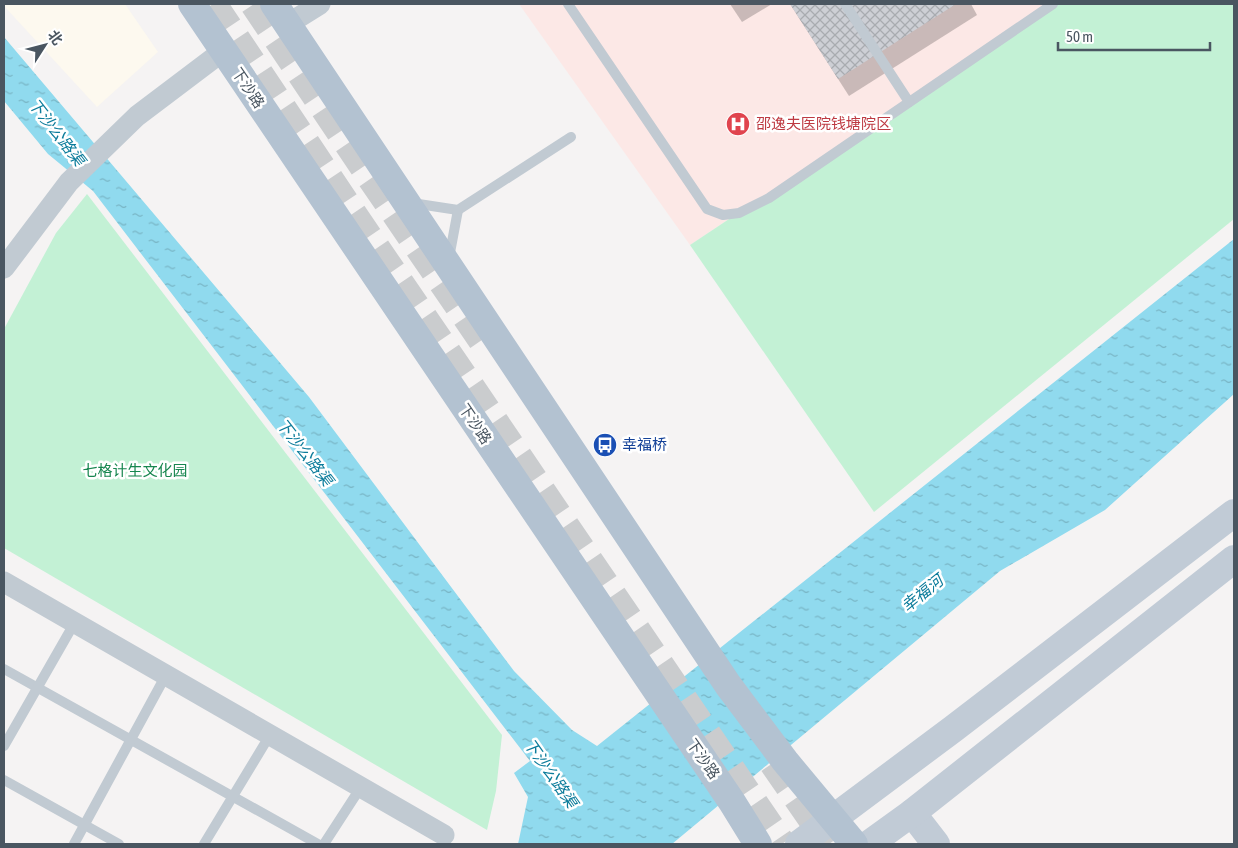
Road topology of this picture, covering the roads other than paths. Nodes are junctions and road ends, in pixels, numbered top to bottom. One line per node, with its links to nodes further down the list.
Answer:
1 (192, 4): 7 (main road, 下沙路)
2 (320, 4): 6 (street)
3 (568, 4): 8 (lane)
4 (845, 4): 8 (lane)
5 (1053, 4): 8 (lane)
6 (281, 11): 10 (main road)
7 (223, 51): 13 (street); 36 (main road, 下沙路)
8 (909, 102)
9 (571, 136): 11 (lane)
10 (406, 202): 11 (lane); 12 (main road)
11 (458, 210): 12 (lane)
12 (448, 264): 28 (main road)
13 (4, 268)
14 (1234, 513): 28 (main road)
15 (1234, 559): 27 (main road)
16 (4, 582): 17 (street)
17 (75, 622): 19 (street); 20 (lane)
18 (4, 668): 20 (lane)
19 (166, 675): 21 (street); 22 (lane)
20 (38, 687): 22 (lane); 23 (lane)
21 (270, 735): 25 (street); 26 (lane)
22 (131, 740): 26 (lane); 29 (lane)
23 (4, 746)
24 (4, 780): 29 (lane)
25 (361, 787): 30 (street); 35 (lane)
26 (233, 796): 33 (lane); 34 (lane)
27 (912, 813): 39 (main road); 40 (main road)
28 (833, 820): 37 (main road); 38 (main road)
29 (84, 825): 31 (lane); 32 (lane)
30 (443, 839)
31 (74, 844)
32 (120, 844)
33 (204, 844)
34 (318, 844)
35 (324, 844)
36 (758, 844)
37 (799, 844)
38 (854, 844)
39 (869, 844)
40 (936, 844)

